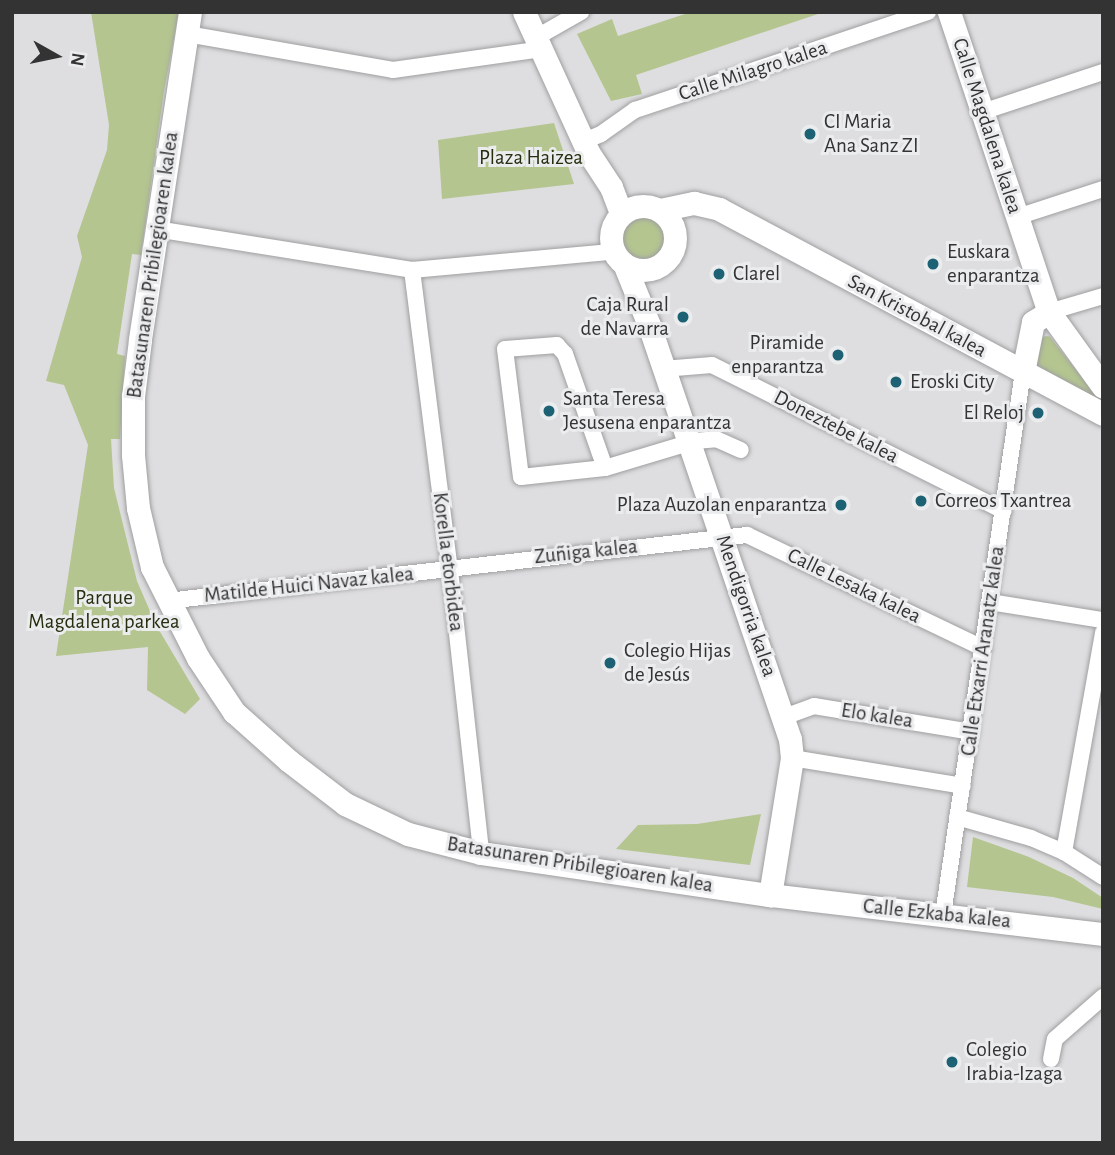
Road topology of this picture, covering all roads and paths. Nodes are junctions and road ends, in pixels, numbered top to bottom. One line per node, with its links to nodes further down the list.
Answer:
1 (524, 12): 6 (street)
2 (581, 12): 6 (street)
3 (928, 12): 9 (street, Calle Milagro kalea)
4 (949, 12): 8 (street, Calle Magdalena kalea)
5 (188, 23): 6 (street); 13 (street, Batasunaren Pribilegioaren kalea)
6 (539, 43): 9 (street)
7 (1103, 72): 8 (street)
8 (982, 112): 12 (street, Calle Magdalena kalea)
9 (584, 141): 11 (street)
10 (1103, 188): 12 (street)
11 (649, 214): 14 (street); 15 (street, Mendigorria kalea); 21 (street, San Kristobal kalea)
12 (1017, 217): 18 (street, Calle Magdalena kalea)
13 (156, 229): 16 (street); 30 (street, Batasunaren Pribilegioaren kalea)
14 (618, 259): 15 (street); 16 (street); 19 (street, Mendigorria kalea)
15 (660, 266): 19 (street, Mendigorria kalea)
16 (412, 271): 29 (street, Korella etorbidea)
17 (1103, 296): 18 (street)
18 (1049, 312): 21 (street, Calle Etxarri Aranatz kalea); 22 (street, Calle Magdalena kalea)
19 (649, 325): 20 (street, Mendigorria kalea)
20 (663, 369): 24 (street, Mendigorria kalea); 27 (street, Doneztebe kalea)
21 (1023, 372): 23 (street, San Kristobal kalea); 27 (street, Calle Etxarri Aranatz kalea)
22 (1103, 387)
23 (1103, 414)
24 (689, 443): 25 (street); 26 (street); 28 (street, Mendigorria kalea)
25 (741, 450)
26 (605, 468): 26 (street)
27 (1003, 512): 31 (street, Calle Etxarri Aranatz kalea)
28 (722, 536): 29 (street, Zuñiga kalea); 34 (street, Calle Lesaka kalea); 35 (street, Mendigorria kalea)
29 (450, 570): 30 (street, Matilde Huici Navaz kalea); 41 (street, Korella etorbidea)
30 (167, 601): 41 (street, Batasunaren Pribilegioaren kalea)
31 (990, 602): 32 (street); 34 (street, Calle Etxarri Aranatz kalea)
32 (1103, 620)
33 (1103, 632): 40 (street)
34 (983, 648): 36 (street, Calle Etxarri Aranatz kalea)
35 (783, 717): 36 (street, Elo kalea); 37 (street, Mendigorria kalea)
36 (971, 732): 38 (street, Calle Etxarri Aranatz kalea)
37 (792, 758): 38 (street); 43 (street, Mendigorria kalea)
38 (962, 786): 39 (street, Calle Etxarri Aranatz kalea)
39 (957, 817): 40 (street); 44 (street, Calle Etxarri Aranatz kalea)
40 (1064, 852): 42 (street)
41 (481, 853): 43 (street, Batasunaren Pribilegioaren kalea)
42 (1103, 877)
43 (770, 895): 44 (street, Calle Ezkaba kalea)
44 (943, 915): 45 (street, Calle Ezkaba kalea)
45 (1103, 934)
46 (1103, 997): 47 (street)
47 (1051, 1059)

